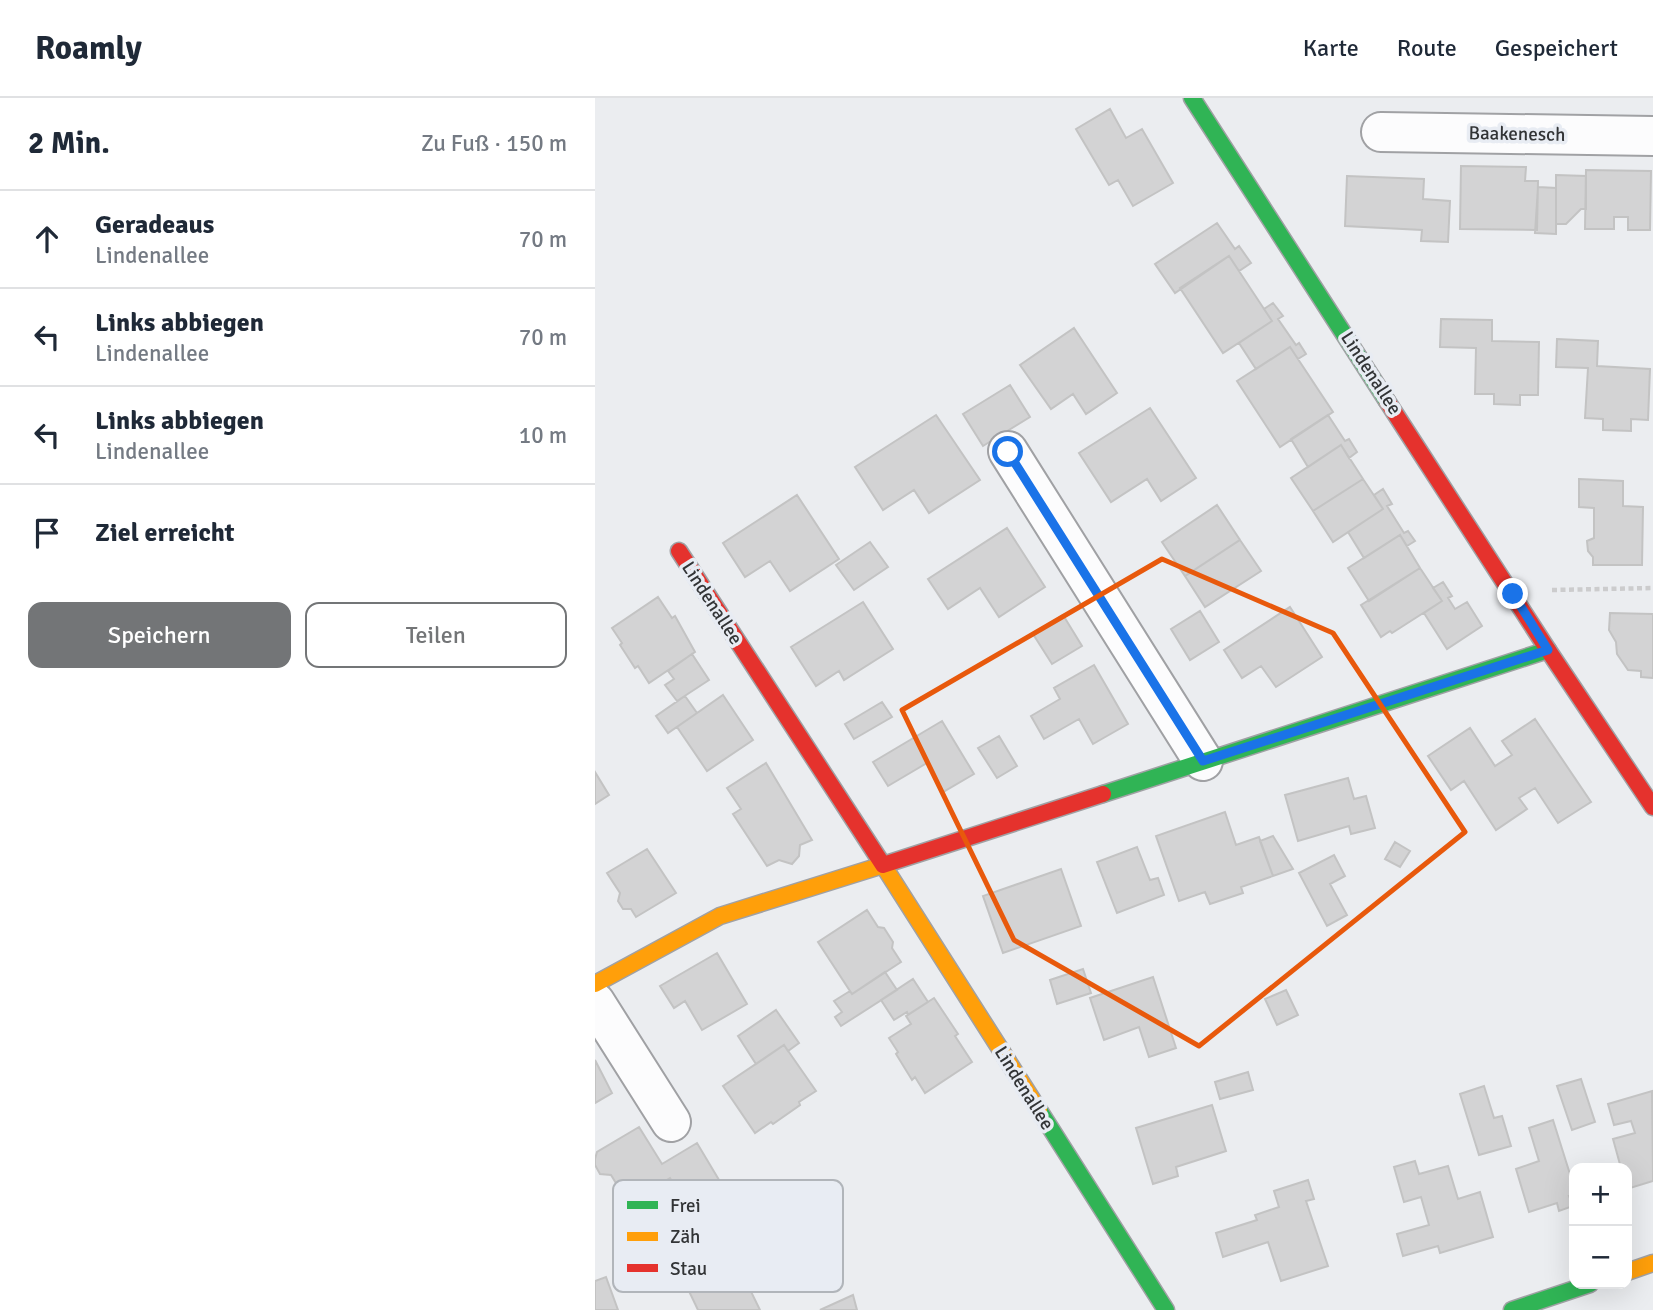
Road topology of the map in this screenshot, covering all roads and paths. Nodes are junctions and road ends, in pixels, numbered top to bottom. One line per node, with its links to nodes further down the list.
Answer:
1 (1192, 98): 7 (street, Lindenallee)
2 (1381, 132): 3 (street, Baakenesch)
3 (1653, 136)
4 (1008, 452): 9 (street)
5 (679, 551): 11 (street, Lindenallee)
6 (1653, 589): 7 (path)
7 (1513, 594): 8 (street, Lindenallee)
8 (1548, 650): 9 (street); 10 (street, Lindenallee)
9 (1203, 761): 11 (street)
10 (1653, 807)
11 (883, 866): 12 (street); 18 (street, Lindenallee)
12 (595, 984)
13 (595, 1002): 14 (street)
14 (671, 1122)
15 (1653, 1263): 16 (street)
16 (1632, 1270)
17 (1575, 1289): 19 (street)
18 (1166, 1310)
19 (1512, 1310)

